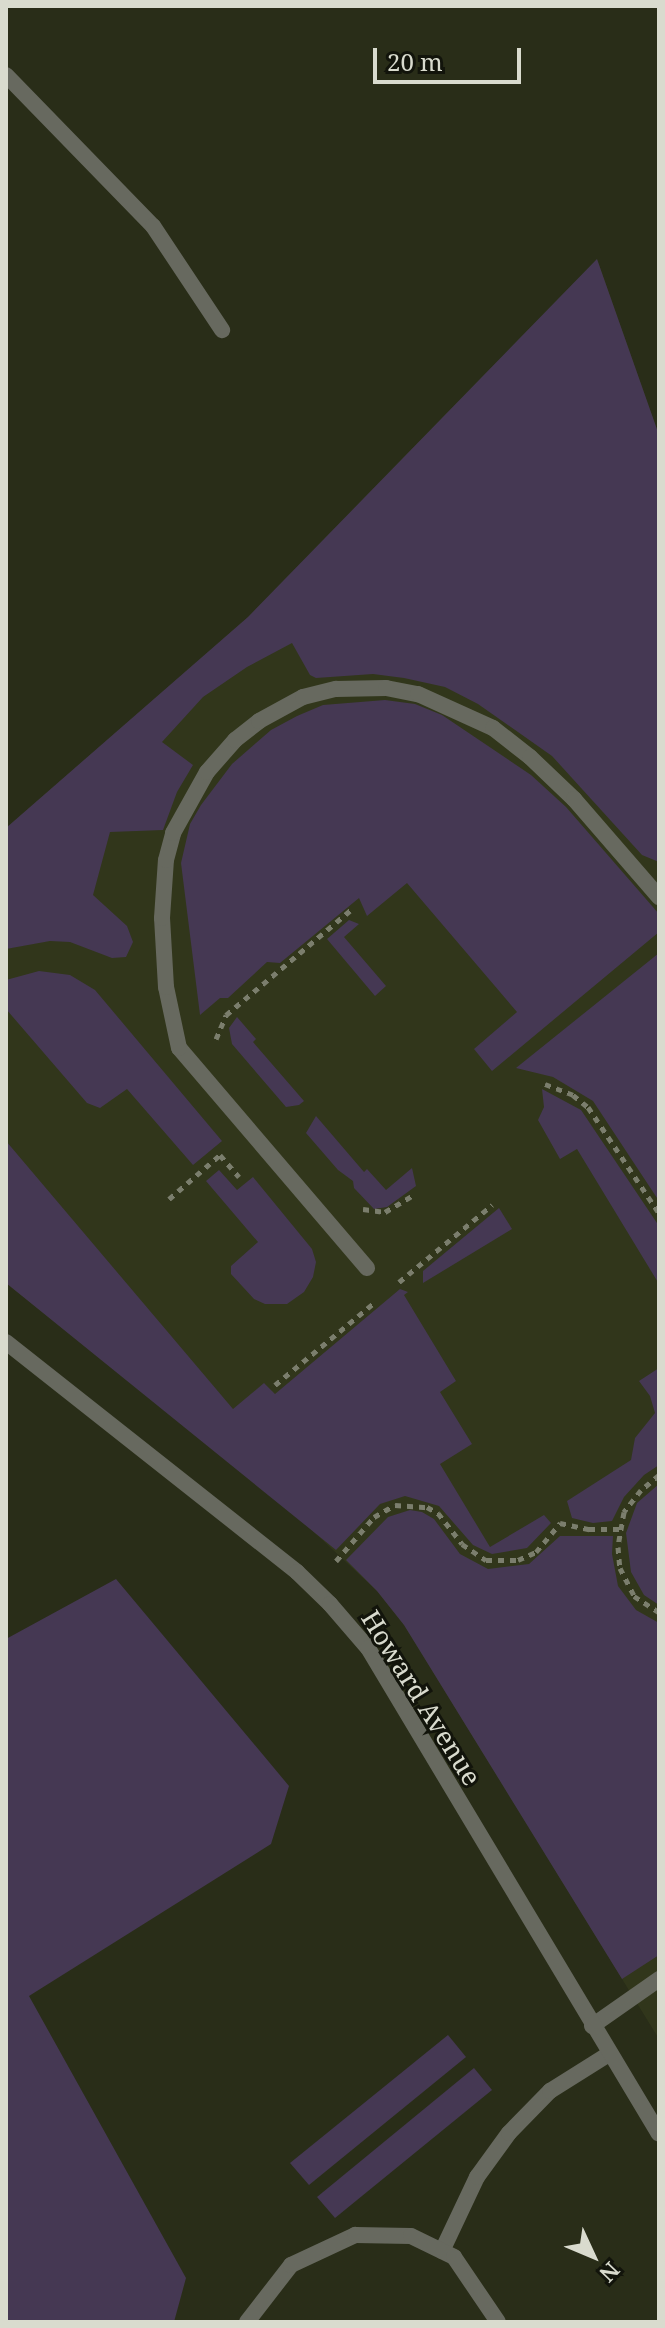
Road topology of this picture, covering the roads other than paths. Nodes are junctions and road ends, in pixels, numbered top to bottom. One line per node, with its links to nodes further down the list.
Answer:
1 (6, 75): 2 (street)
2 (222, 330)
3 (659, 897): 4 (street)
4 (367, 1268)
5 (6, 1342): 7 (street, Howard Avenue)
6 (659, 1979): 7 (street)
7 (592, 2026): 8 (street, Howard Avenue)
8 (609, 2054): 9 (street, Howard Avenue); 10 (street)
9 (659, 2134)
10 (442, 2251): 11 (street); 12 (street)
11 (247, 2322)
12 (498, 2322)

